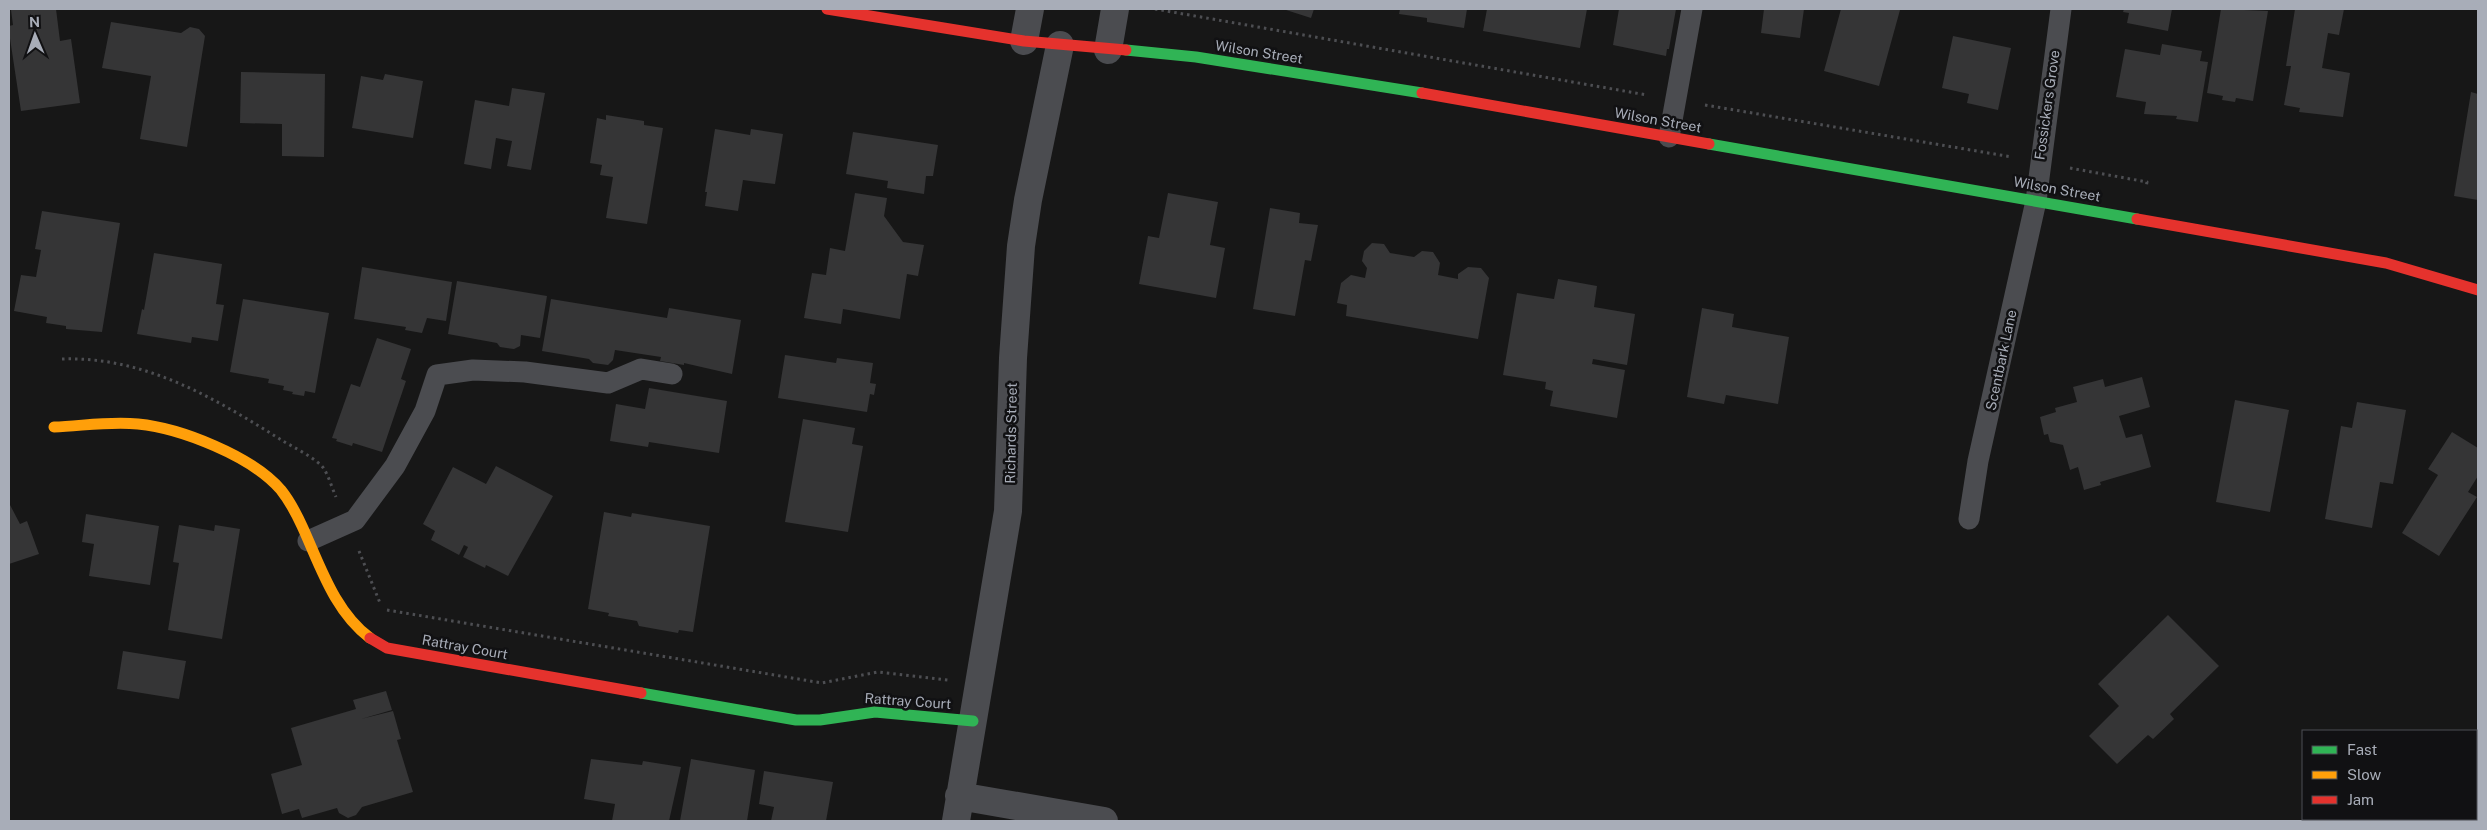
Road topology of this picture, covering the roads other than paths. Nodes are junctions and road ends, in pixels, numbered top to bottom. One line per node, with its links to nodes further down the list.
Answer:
1 (827, 9): 6 (street, Wilson Street)
2 (1030, 9): 6 (street)
3 (1115, 9): 8 (street)
4 (1692, 9): 9 (lane)
5 (2061, 9): 10 (lane, Fossickers Grove)
6 (1024, 41): 7 (street, Wilson Street)
7 (1060, 45): 8 (street, Wilson Street); 16 (street, Richards Street)
8 (1108, 50): 9 (street, Wilson Street)
9 (1669, 137): 10 (street, Wilson Street)
10 (2036, 201): 11 (street, Wilson Street); 14 (lane, Scentbark Lane)
11 (2478, 290)
12 (672, 374): 15 (lane)
13 (54, 427): 15 (street, Rattray Court)
14 (1969, 519)
15 (308, 541): 16 (street, Rattray Court)
16 (973, 721): 17 (street, Richards Street)
17 (957, 809): 18 (street)
18 (1104, 821)

